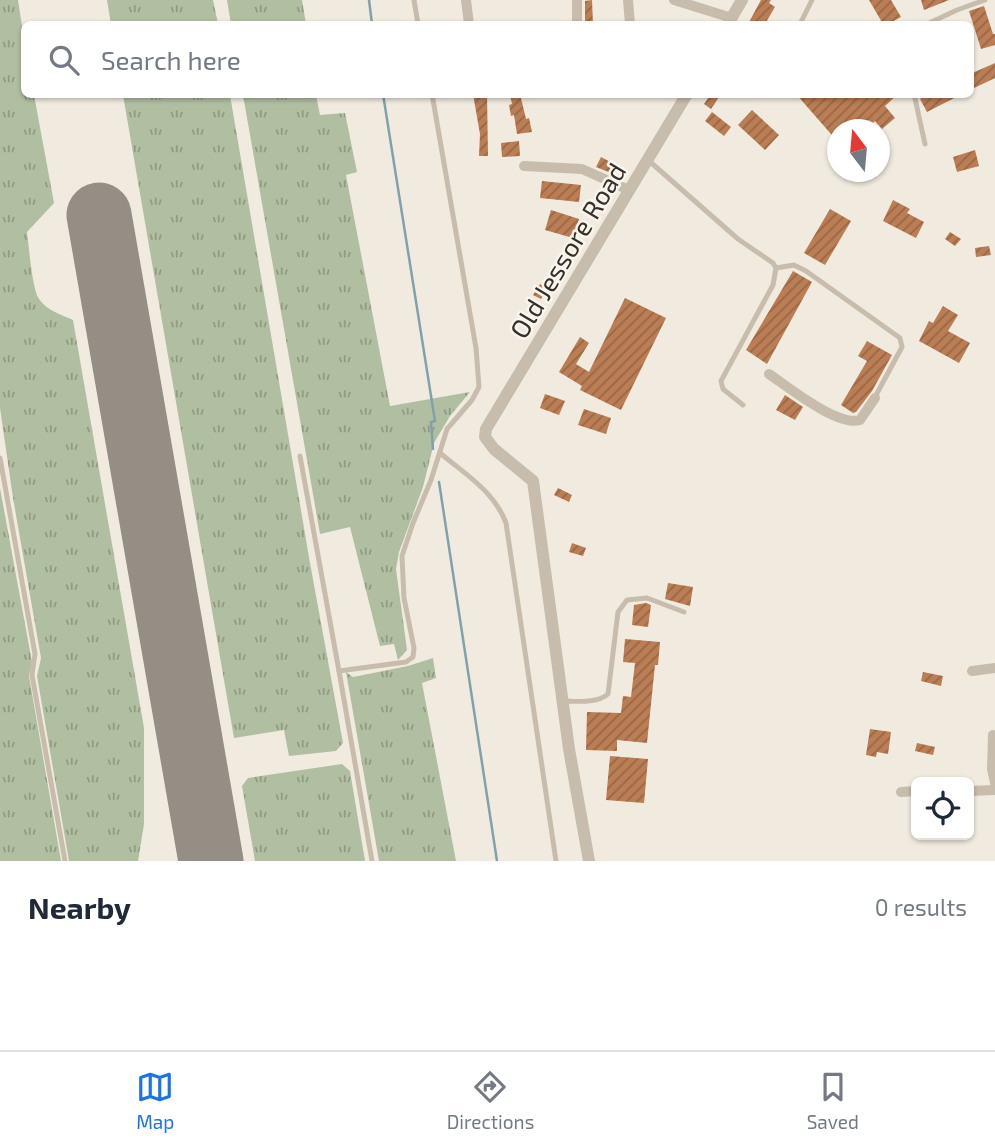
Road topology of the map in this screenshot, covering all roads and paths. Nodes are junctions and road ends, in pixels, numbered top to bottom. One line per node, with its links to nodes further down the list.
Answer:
1 (414, 0): 9 (lane)
2 (466, 0): 10 (street)
3 (577, 0): 11 (street)
4 (628, 0): 12 (street)
5 (674, 0): 13 (street)
6 (742, 0): 13 (street)
7 (812, 0): 14 (lane)
8 (985, 0): 15 (lane)
9 (418, 21)
10 (469, 21)
11 (577, 21)
12 (630, 21)
13 (730, 21)
14 (802, 21)
15 (933, 21)
16 (433, 98): 27 (lane)
17 (685, 98): 20 (street, Old Jessore Road)
18 (915, 98): 19 (lane)
19 (925, 144)
20 (648, 160): 22 (street, Old Jessore Road); 23 (lane)
21 (524, 166): 22 (street)
22 (629, 190): 34 (street, Old Jessore Road)
23 (776, 268): 25 (lane); 26 (lane)
24 (769, 374): 25 (street)
25 (875, 398)
26 (743, 405)
27 (440, 453): 32 (lane); 43 (lane)
28 (300, 456): 32 (lane)
29 (0, 458): 41 (lane)
30 (684, 612): 34 (lane)
31 (995, 668): 33 (street)
32 (339, 671): 42 (lane)
33 (972, 671)
34 (562, 701): 44 (street)
35 (993, 734): 36 (street)
36 (995, 783)
37 (995, 790): 39 (street)
38 (911, 791): 40 (street)
39 (974, 791)
40 (901, 792)
41 (65, 861)
42 (372, 861)
43 (556, 861)
44 (589, 861)

